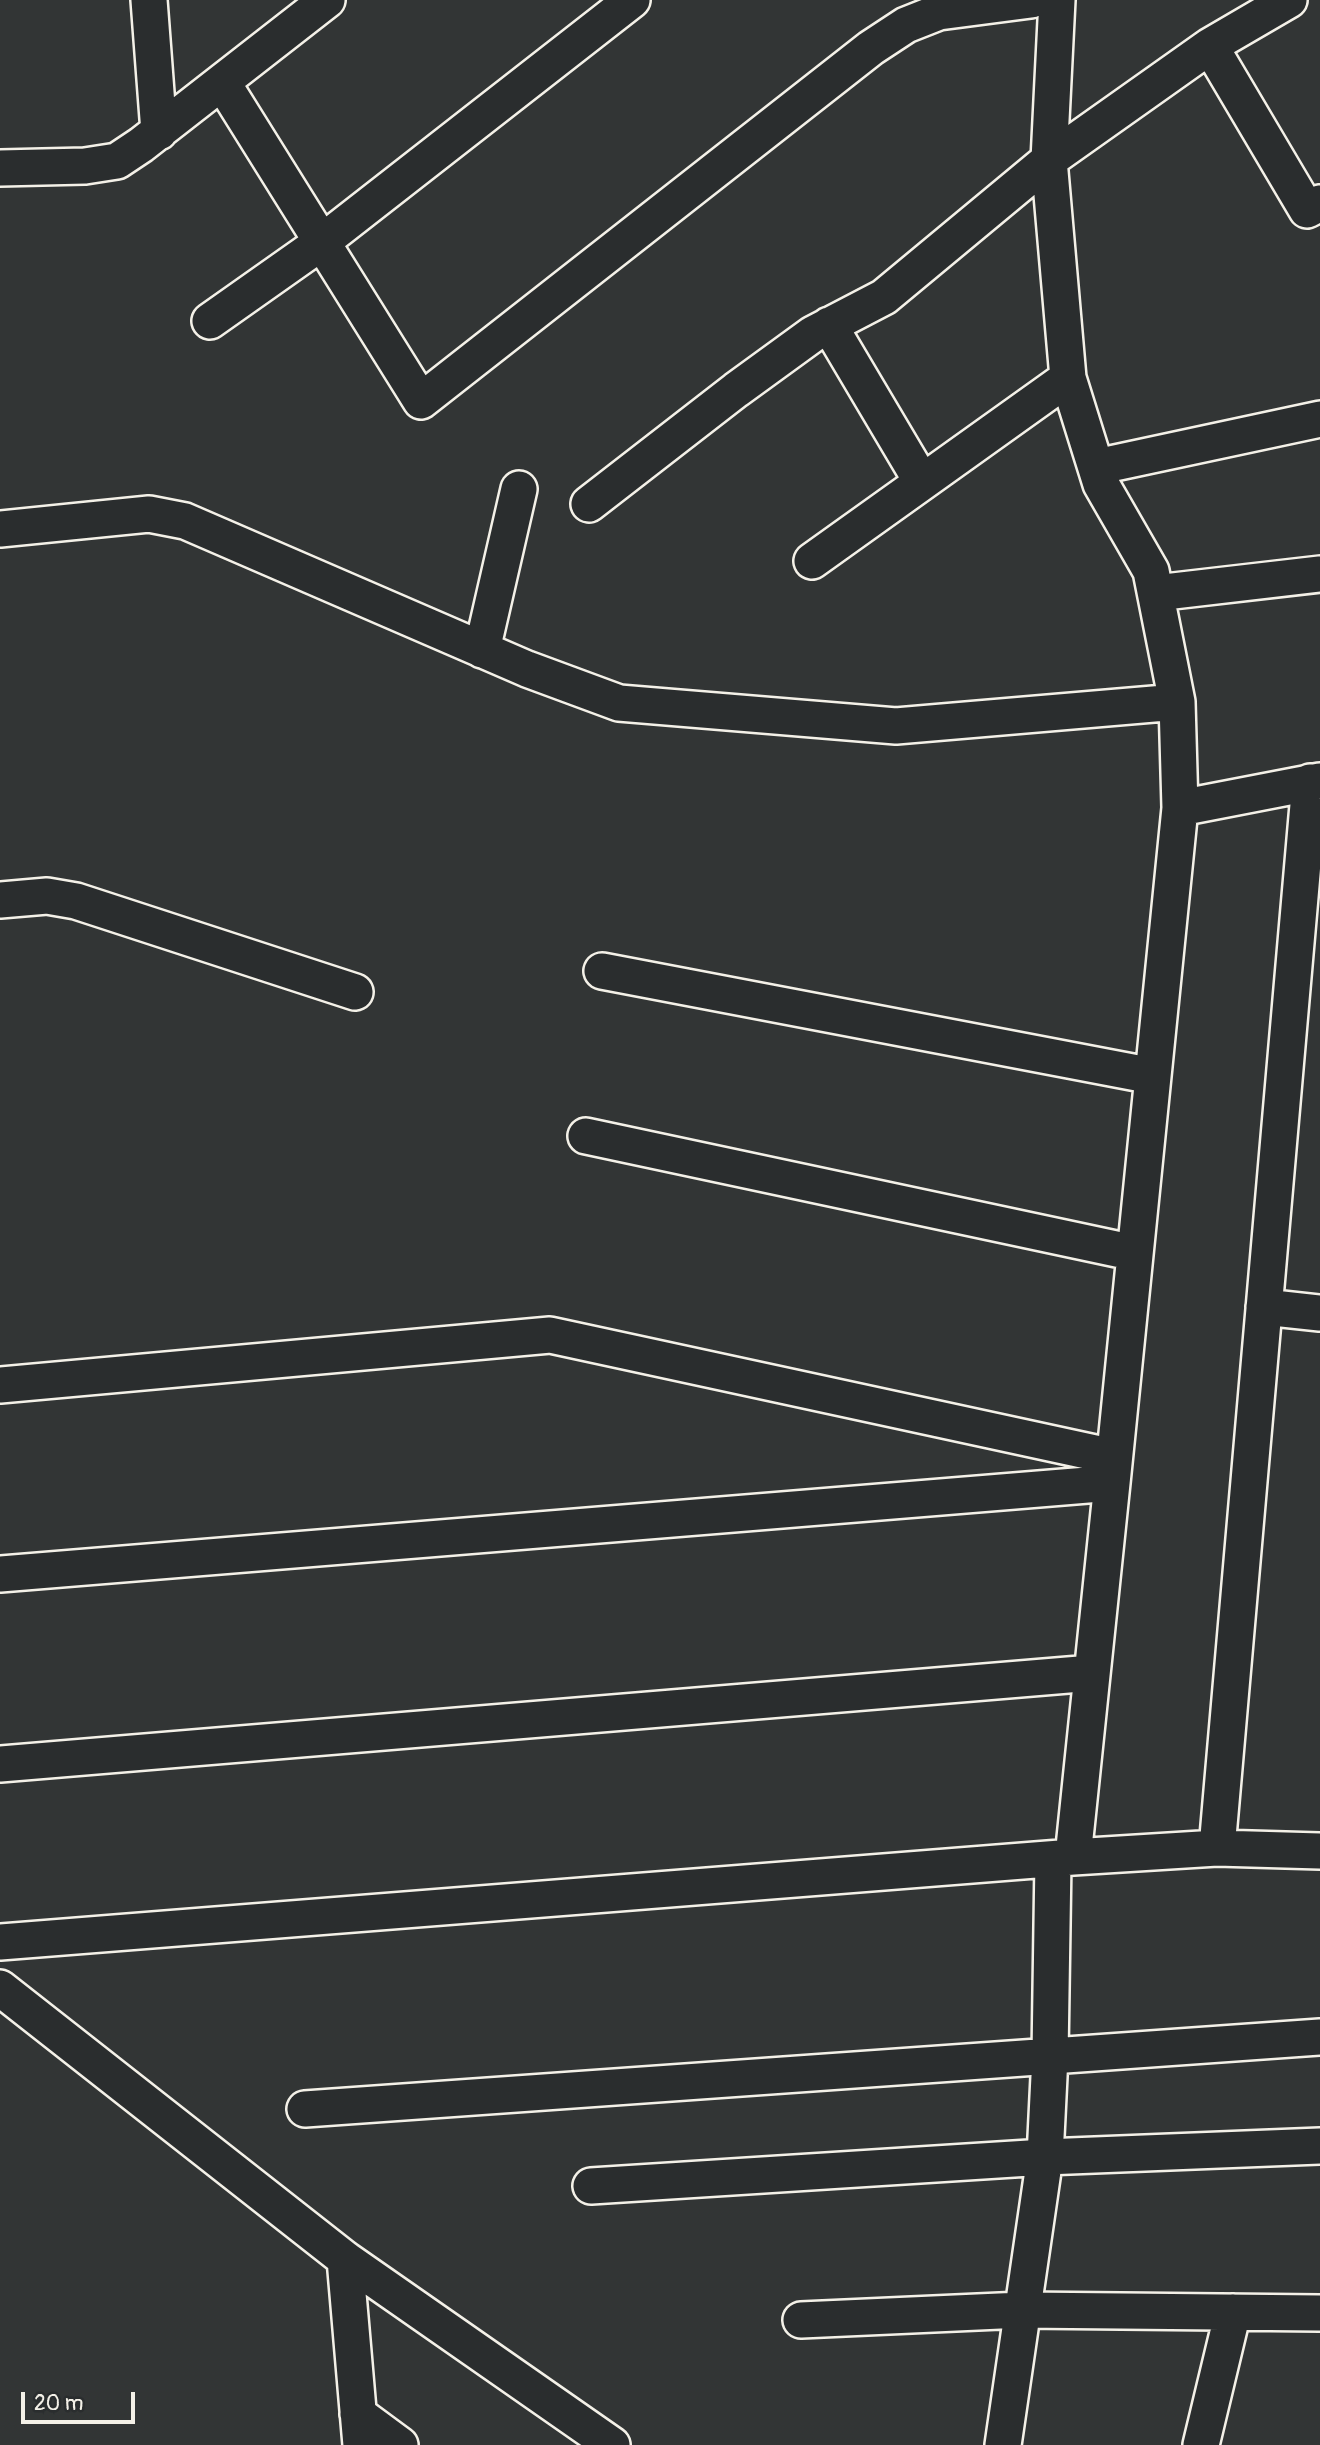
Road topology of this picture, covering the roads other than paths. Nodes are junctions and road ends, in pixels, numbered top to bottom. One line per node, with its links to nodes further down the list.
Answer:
1 (149, 0): 9 (street)
2 (327, 0): 8 (street)
3 (1031, 0): 13 (street)
4 (1057, 0): 10 (street)
5 (1289, 0): 7 (street)
6 (630, 1): 13 (street)
7 (1210, 46): 10 (street); 12 (street)
8 (222, 82): 9 (street); 13 (street)
9 (159, 132): 11 (street)
10 (1049, 160): 15 (street); 16 (street)
11 (0, 168)
12 (1320, 203)
13 (322, 242): 14 (street)
14 (210, 321)
15 (829, 325): 19 (street); 21 (street)
16 (1068, 378): 18 (street); 19 (street)
17 (1320, 419): 18 (street)
18 (1096, 467): 25 (street)
19 (922, 482): 23 (street)
20 (519, 489): 26 (street)
21 (589, 504)
22 (0, 529): 26 (street)
23 (812, 561)
24 (1320, 574): 25 (street)
25 (1156, 593): 27 (street)
26 (482, 650): 27 (street)
27 (1177, 702): 29 (street)
28 (1315, 781): 29 (street); 36 (street)
29 (1180, 808): 33 (street)
30 (0, 900): 32 (street)
31 (602, 971): 33 (street)
32 (355, 992)
33 (1153, 1076): 35 (street)
34 (586, 1136): 35 (street)
35 (1135, 1253): 39 (street)
36 (1264, 1307): 37 (street); 43 (street)
37 (1320, 1313)
38 (0, 1385): 39 (street)
39 (1113, 1470): 40 (street); 41 (street)
40 (0, 1574)
41 (1092, 1673): 42 (street); 45 (street)
42 (0, 1764)
43 (1217, 1848): 44 (street); 45 (street)
44 (1320, 1851)
45 (1063, 1858): 46 (street); 49 (street)
46 (0, 1942)
47 (0, 1988): 54 (street)
48 (1320, 2037): 49 (street)
49 (1050, 2056): 50 (street); 52 (street)
50 (305, 2109)
51 (1320, 2147): 52 (street)
52 (1045, 2157): 53 (street); 55 (street)
53 (592, 2186)
54 (345, 2259): 59 (street); 61 (street)
55 (1022, 2311): 56 (street); 58 (street); 62 (street)
56 (1233, 2312): 57 (street); 63 (street)
57 (1320, 2313)
58 (801, 2320)
59 (360, 2429): 60 (street)
60 (400, 2445)
61 (612, 2445)
62 (1003, 2445)
63 (1201, 2445)

